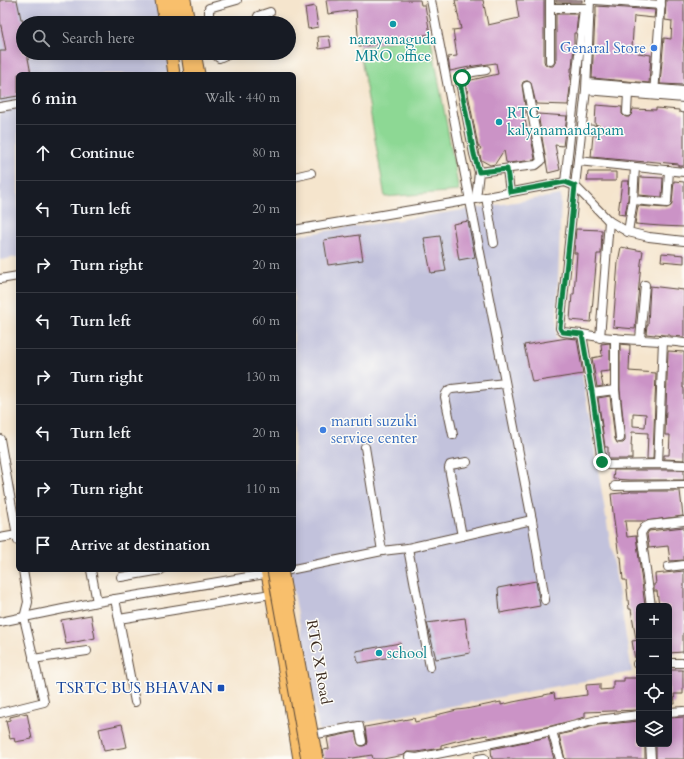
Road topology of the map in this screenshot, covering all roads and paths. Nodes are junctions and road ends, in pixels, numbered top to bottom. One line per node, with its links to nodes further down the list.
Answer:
1 (161, 0): 12 (main road)
2 (169, 0): 13 (main road)
3 (177, 0): 14 (main road)
4 (185, 0): 15 (main road)
5 (237, 0): 16 (street)
6 (431, 0): 51 (street)
7 (595, 0): 8 (street)
8 (661, 3): 30 (street)
9 (550, 4): 10 (street); 22 (street)
10 (588, 5): 29 (street); 47 (street)
11 (270, 12): 17 (street)
12 (164, 16)
13 (172, 16)
14 (180, 16)
15 (188, 16)
16 (209, 16)
17 (264, 16)
18 (171, 60): 24 (main road)
19 (179, 60): 25 (main road)
20 (188, 60): 26 (main road)
21 (196, 60): 27 (main road)
22 (550, 61)
23 (486, 70): 43 (street)
24 (174, 72)
25 (182, 72)
26 (190, 72)
27 (199, 72)
28 (527, 86): 41 (street)
29 (586, 87): 30 (street); 32 (street); 37 (street)
30 (654, 92): 31 (street); 32 (street); 33 (street)
31 (684, 92)
32 (628, 93): 36 (street)
33 (684, 98)
34 (16, 104): 35 (street)
35 (0, 107)
36 (627, 112)
37 (582, 129): 38 (street); 39 (street)
38 (597, 130)
39 (578, 161): 40 (street); 48 (street)
40 (635, 167): 42 (street); 52 (street)
41 (507, 169): 43 (street); 49 (street)
42 (669, 170): 44 (street); 52 (street)
43 (479, 172): 51 (street)
44 (684, 172)
45 (311, 173): 46 (street)
46 (296, 177)
47 (565, 182): 48 (street); 49 (street)
48 (575, 186): 53 (street); 61 (street)
49 (510, 192): 50 (street)
50 (486, 197): 51 (street); 57 (street)
51 (473, 200): 54 (street); 67 (street)
52 (633, 200): 55 (street)
53 (609, 221): 55 (street); 62 (street)
54 (296, 230)
55 (628, 232): 56 (street)
56 (684, 241)
57 (494, 243)
58 (16, 276): 59 (street)
59 (0, 279)
60 (645, 285): 64 (street)
61 (582, 334): 62 (street); 69 (street)
62 (600, 338): 63 (street)
63 (615, 338): 64 (street); 68 (street)
64 (640, 339): 65 (street)
65 (663, 340): 66 (street); 75 (street)
66 (684, 343)
67 (506, 383): 70 (street); 79 (street)
68 (615, 390): 69 (street); 71 (street)
69 (592, 392): 75 (street)
70 (453, 435)
71 (620, 438)
72 (0, 439): 81 (street)
73 (364, 447): 86 (street)
74 (467, 462): 82 (street)
75 (658, 464): 76 (street)
76 (684, 466)
77 (684, 485): 78 (street)
78 (615, 486)
79 (532, 520): 82 (street); 101 (street)
80 (684, 521): 103 (street)
81 (16, 527)
82 (462, 536): 85 (street)
83 (0, 538): 84 (street)
84 (16, 538)
85 (408, 548): 86 (street); 111 (street)
86 (382, 551): 89 (street)
87 (684, 566): 88 (street)
88 (668, 567)
89 (296, 568)
90 (23, 572): 104 (street)
91 (91, 572): 102 (street)
92 (150, 572): 98 (street)
93 (264, 572): 100 (street)
94 (269, 572): 99 (main road)
95 (269, 572): 123 (main road, bridge)
96 (288, 572): 118 (main road, RTC X Road)
97 (288, 572): 124 (main road, bridge)
98 (122, 577)
99 (271, 593): 105 (street); 122 (main road)
100 (115, 599): 102 (street); 105 (street)
101 (545, 600)
102 (97, 602): 104 (street)
103 (652, 603)
104 (24, 618): 106 (street); 108 (street)
105 (119, 619): 112 (street)
106 (0, 622)
107 (87, 651): 108 (street)
108 (33, 659): 114 (street)
109 (672, 662): 110 (street)
110 (684, 663)
111 (430, 667)
112 (135, 702)
113 (684, 711): 115 (street)
114 (0, 712)
115 (672, 712)
116 (636, 715): 117 (street)
117 (552, 730): 121 (street); 128 (street)
118 (317, 734): 119 (street); 125 (main road, RTC X Road)
119 (362, 741)
120 (650, 747): 129 (street)
121 (409, 758)
122 (299, 759)
123 (307, 759)
124 (317, 759)
125 (322, 759)
126 (478, 759): 127 (street)
127 (484, 759)
128 (560, 759)
129 (651, 759)

